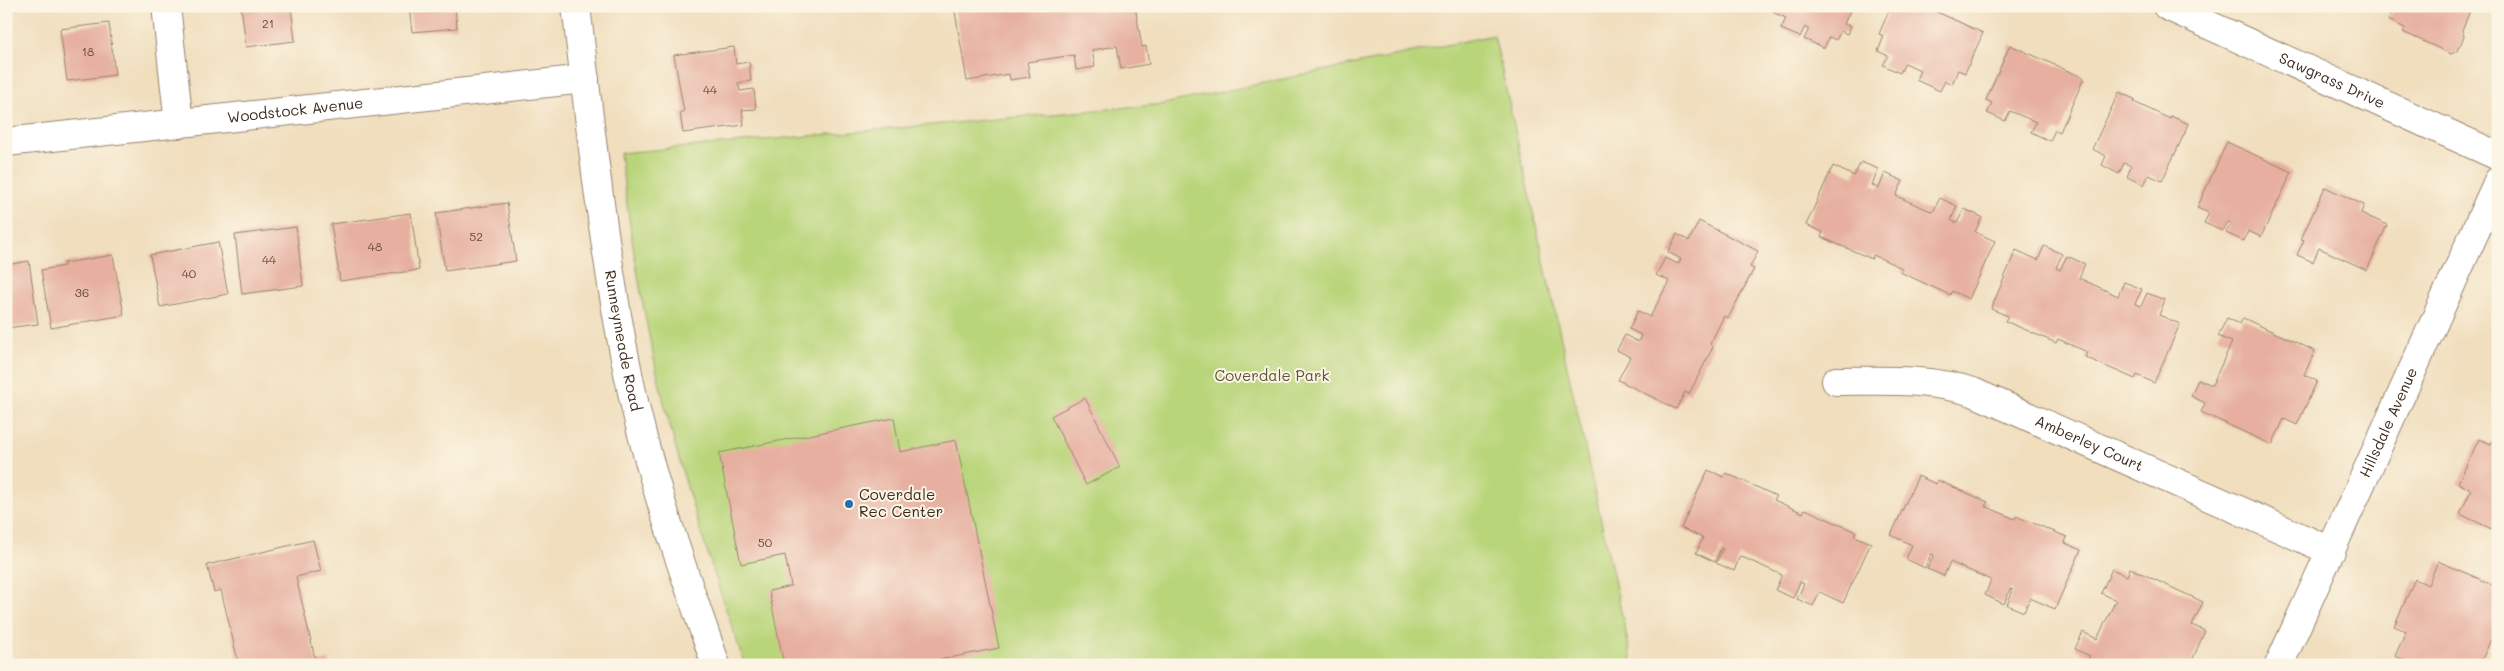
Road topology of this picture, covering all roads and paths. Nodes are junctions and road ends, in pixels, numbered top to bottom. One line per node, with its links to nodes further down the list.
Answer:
1 (166, 6): 5 (street)
2 (576, 6): 4 (street, Runneymeade Road)
3 (2167, 6): 7 (street, Sawgrass Drive)
4 (585, 80): 5 (street, Woodstock Avenue); 11 (street, Runneymeade Road)
5 (179, 124): 6 (street, Woodstock Avenue)
6 (6, 142)
7 (2498, 156)
8 (2498, 181): 10 (street, Hillsdale Avenue)
9 (1836, 380): 10 (street, Amberley Court)
10 (2331, 551): 12 (street, Hillsdale Avenue)
11 (716, 665)
12 (2279, 665)

